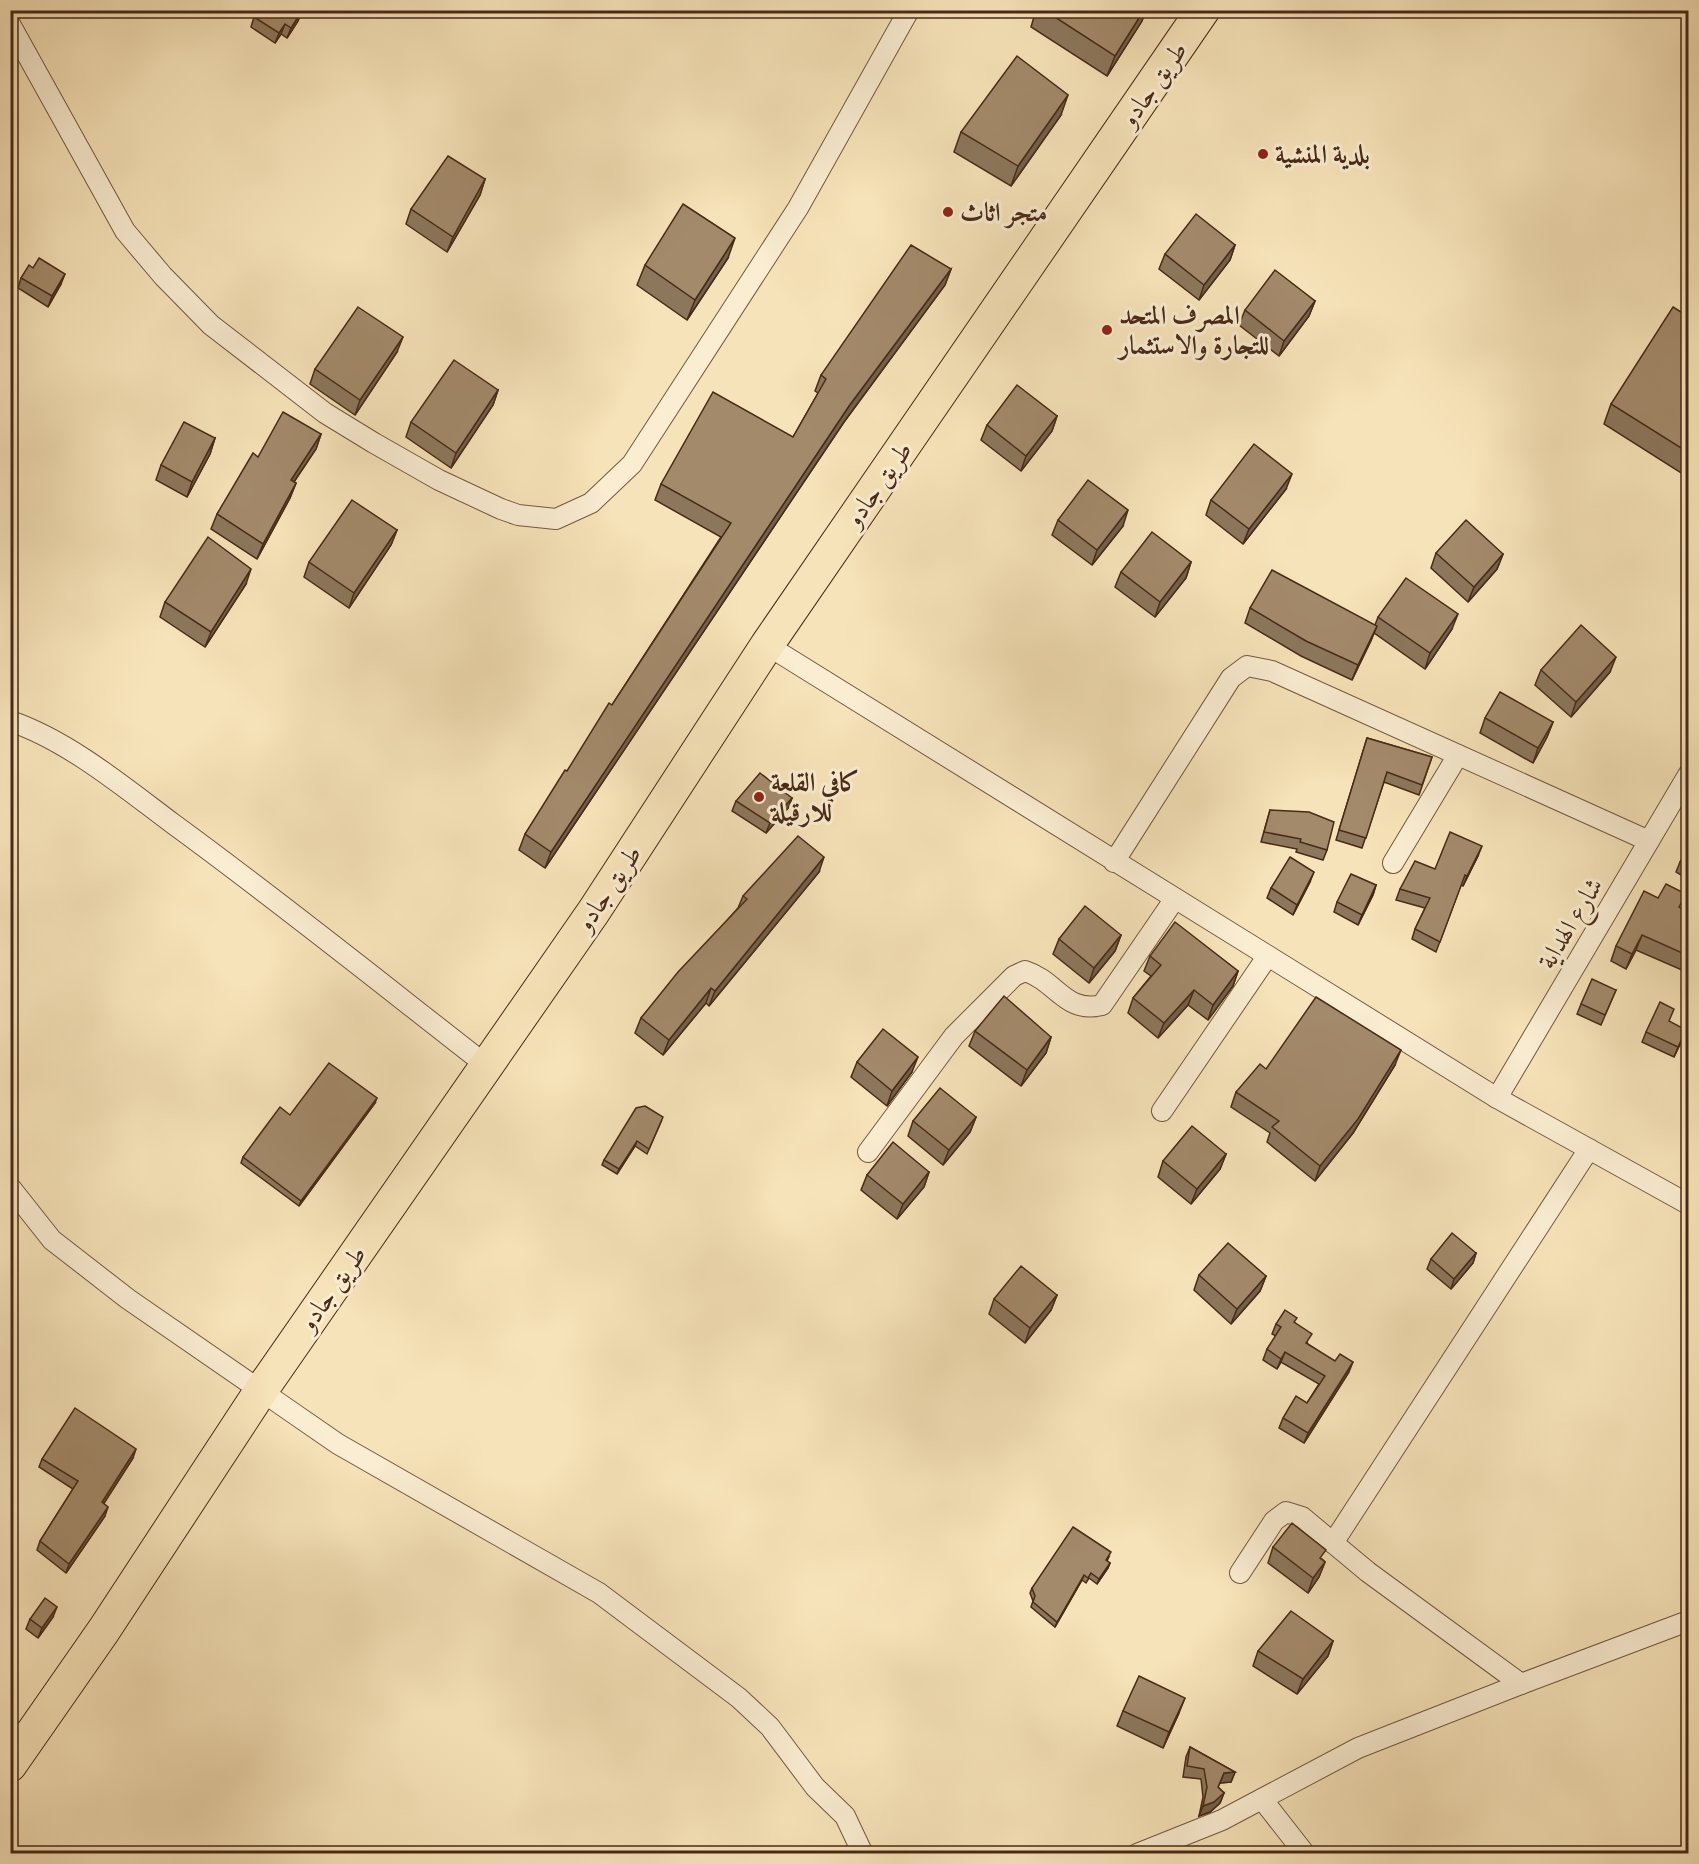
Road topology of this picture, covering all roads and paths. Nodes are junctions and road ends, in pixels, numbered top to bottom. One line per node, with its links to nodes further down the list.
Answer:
1 (909, 10): 3 (street)
2 (1203, 10): 4 (highway, طريق جادو)
3 (10, 24)
4 (767, 645): 9 (street); 13 (highway, طريق جادو)
5 (10, 721): 13 (street)
6 (1458, 755): 8 (street); 9 (street); 10 (street)
7 (1689, 775): 8 (street, شارع الهداية)
8 (1649, 841): 14 (street, شارع الهداية)
9 (1114, 862): 11 (street)
10 (1394, 863)
11 (1174, 900): 12 (street); 17 (street)
12 (1267, 957): 14 (street); 15 (street)
13 (486, 1065): 20 (highway, طريق جادو)
14 (1497, 1098): 16 (street)
15 (1162, 1111)
16 (1589, 1149): 19 (street); 21 (street)
17 (868, 1152)
18 (10, 1187): 20 (street)
19 (1689, 1204)
20 (260, 1392): 25 (highway, طريق جادو); 27 (street)
21 (1333, 1543): 22 (street); 24 (street)
22 (1240, 1573)
23 (1689, 1621): 24 (street)
24 (1521, 1684): 26 (street)
25 (10, 1765)
26 (1262, 1799): 28 (street); 29 (street)
27 (863, 1854)
28 (1137, 1854)
29 (1305, 1854)

